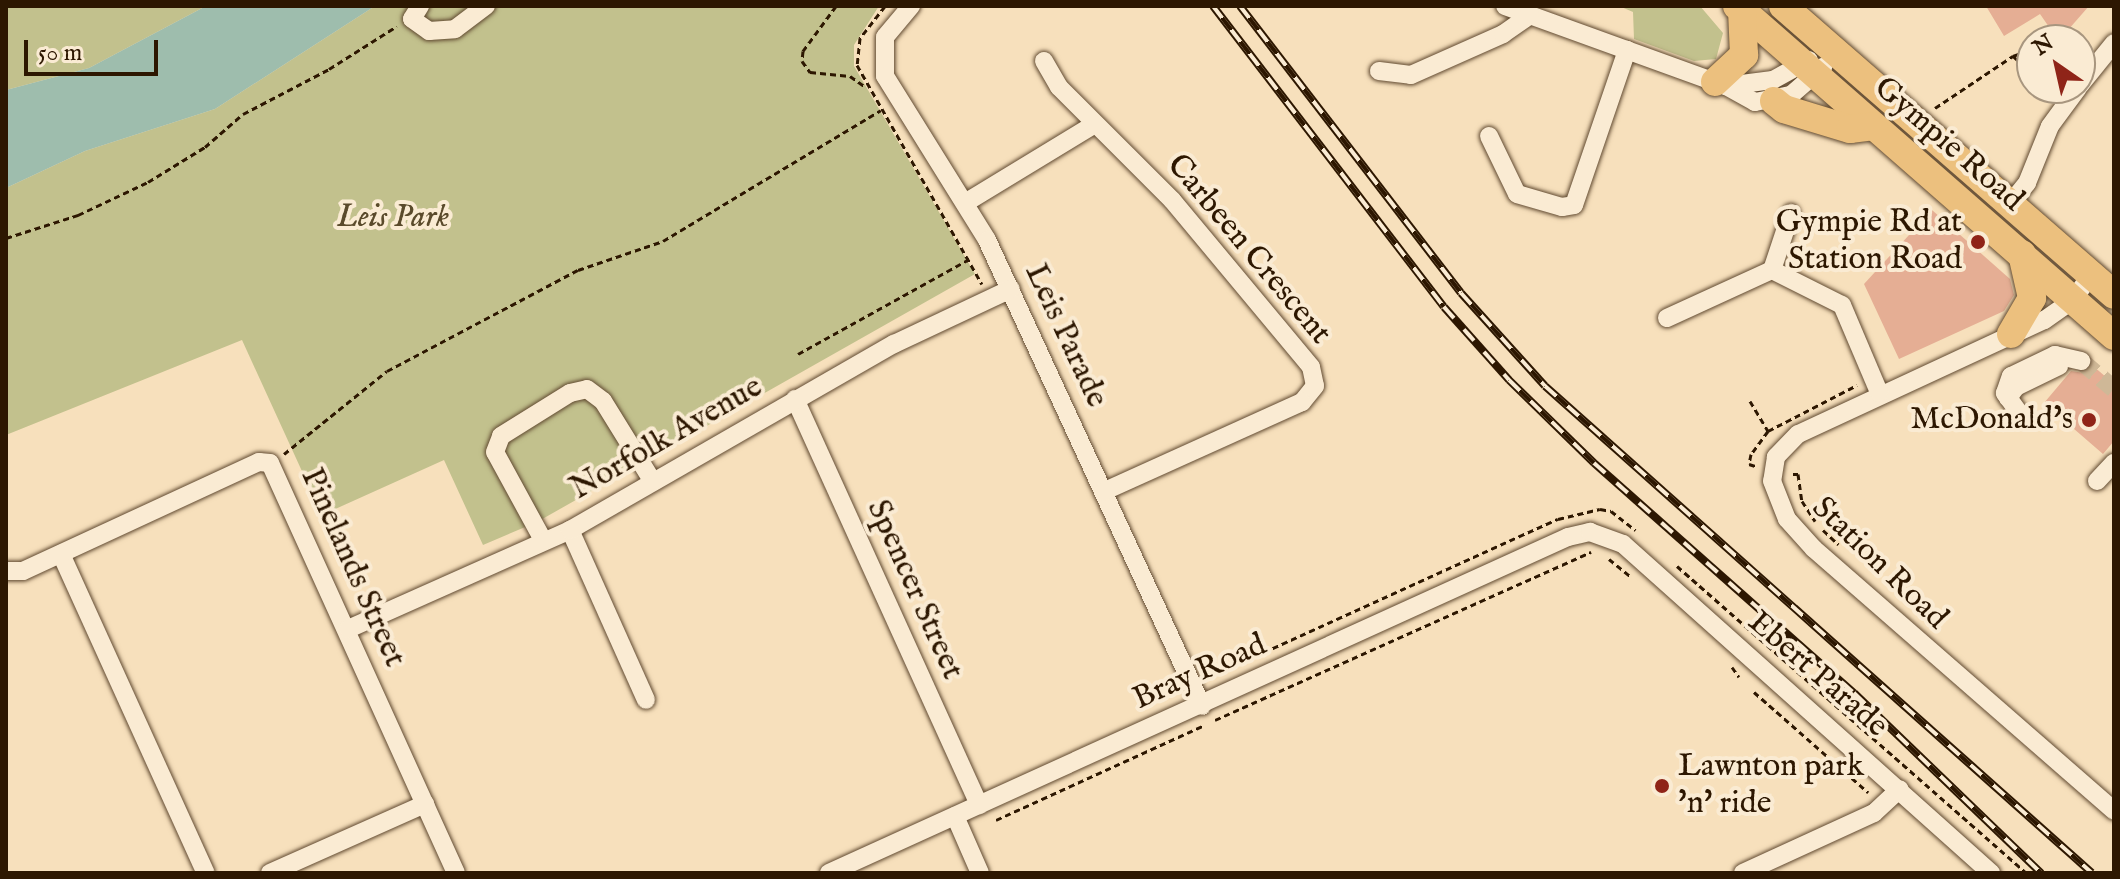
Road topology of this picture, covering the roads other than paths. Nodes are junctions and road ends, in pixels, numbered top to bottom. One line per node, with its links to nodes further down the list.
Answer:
1 (486, 6): 6 (street)
2 (911, 6): 21 (street, Leis Parade)
3 (1505, 6): 7 (street)
4 (1783, 6): 9 (highway, Gympie Road)
5 (1739, 8): 13 (highway, Gympie Road); 15 (highway)
6 (416, 12)
7 (1530, 15): 10 (street); 14 (street)
8 (2114, 43): 12 (street)
9 (1831, 48): 13 (street); 22 (highway, Gympie Road)
10 (1627, 50): 15 (street); 20 (street)
11 (1044, 61): 18 (street, Carbeen Crescent)
12 (2096, 66)
13 (1809, 70): 15 (street); 16 (street); 19 (highway, Gympie Road)
14 (1379, 71)
15 (1720, 84): 16 (street)
16 (1774, 101): 19 (highway)
17 (2066, 104): 22 (street)
18 (1095, 124): 21 (street); 40 (street, Carbeen Crescent)
19 (1874, 126): 24 (highway, Gympie Road)
20 (1489, 136)
21 (965, 203): 27 (street, Leis Parade)
22 (2010, 204): 26 (highway, Gympie Road)
23 (1791, 213): 25 (street)
24 (2022, 254): 29 (highway, Gympie Road); 31 (highway)
25 (1772, 270): 30 (street); 34 (street)
26 (2091, 275): 28 (highway, Gympie Road); 29 (street)
27 (1011, 289): 35 (street, Norfolk Avenue); 40 (street, Leis Parade)
28 (2114, 295)
29 (2073, 300): 31 (street); 32 (highway, Gympie Road)
30 (1667, 318)
31 (2011, 334): 34 (street)
32 (2114, 336)
33 (2081, 361): 36 (street)
34 (1876, 385): 52 (street, Station Road)
35 (795, 399): 39 (street, Norfolk Avenue); 51 (street, Spencer Street)
36 (2020, 414)
37 (2114, 463): 38 (street)
38 (2097, 481)
39 (653, 482): 41 (street, Norfolk Avenue); 43 (street)
40 (1103, 492): 48 (street, Leis Parade)
41 (570, 530): 43 (street, Norfolk Avenue); 47 (street)
42 (1596, 532): 48 (street, Bray Road); 49 (street, Ebert Parade)
43 (543, 540): 46 (street, Norfolk Avenue)
44 (61, 554): 45 (street, Pinelands Street); 46 (street, Pinelands Street); 54 (street)
45 (6, 571)
46 (348, 629): 50 (street, Pinelands Street)
47 (646, 700)
48 (1202, 706): 51 (street, Bray Road)
49 (1900, 789): 59 (street); 60 (street, Ebert Parade)
50 (425, 804): 55 (street); 56 (street, Pinelands Street)
51 (979, 805): 53 (street, Bray Road)
52 (2114, 811)
53 (955, 816): 57 (street, Bray Road); 58 (street)
54 (206, 873)
55 (270, 873)
56 (456, 873)
57 (829, 873)
58 (980, 873)
59 (1743, 873)
60 (1991, 873)

